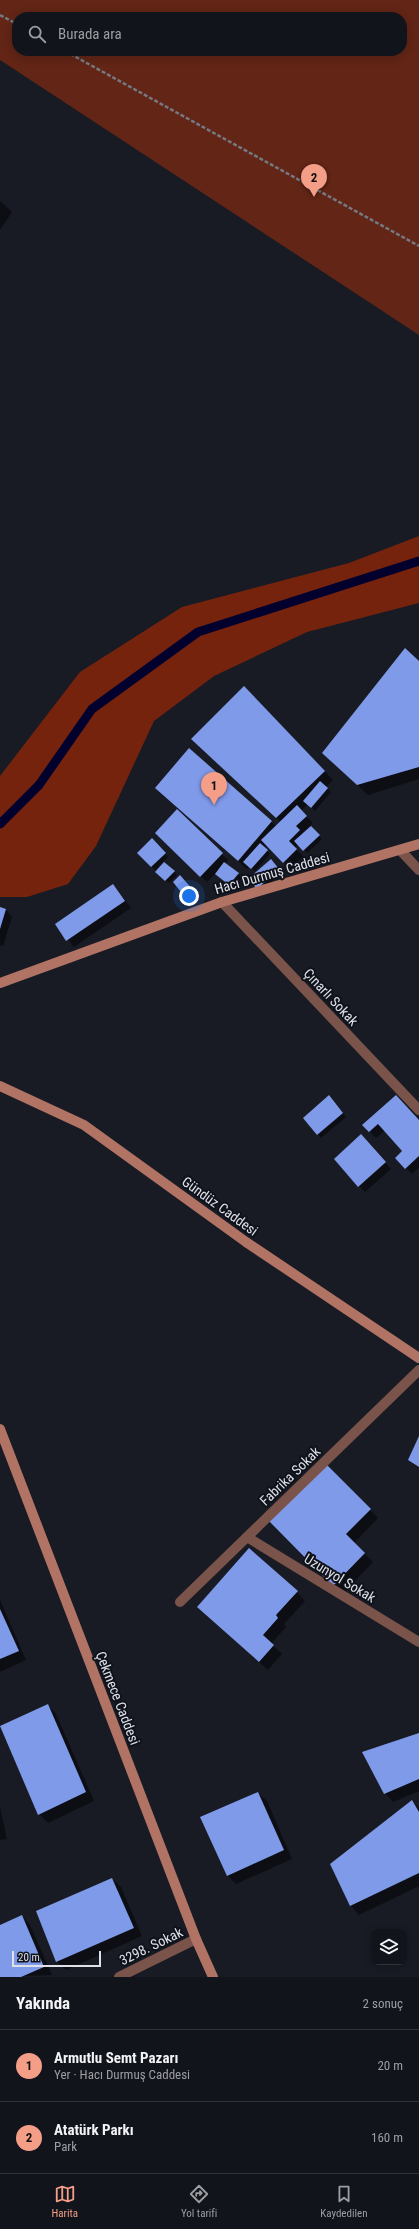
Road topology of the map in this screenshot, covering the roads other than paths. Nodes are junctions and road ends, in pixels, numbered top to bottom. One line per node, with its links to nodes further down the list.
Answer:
1 (419, 844): 2 (main road, Hacı Durmuş Caddesi)
2 (401, 850): 3 (street); 4 (main road, Hacı Durmuş Caddesi)
3 (419, 870)
4 (222, 902): 5 (main road, Hacı Durmuş Caddesi); 7 (street, Çınarlı Sokak)
5 (0, 983)
6 (0, 1086): 8 (main road, Gündüz Caddesi)
7 (419, 1110)
8 (419, 1358)
9 (419, 1370): 11 (street, Fabrika Sokak)
10 (0, 1429): 14 (main road, Çekmece Caddesi)
11 (247, 1537): 12 (street, Fabrika Sokak); 13 (street, Uzunyol Sokak)
12 (180, 1602)
13 (419, 1642)
14 (196, 1939): 15 (street, 3298. Sokak); 16 (main road, Çekmece Caddesi)
15 (119, 1977)
16 (213, 1977)

